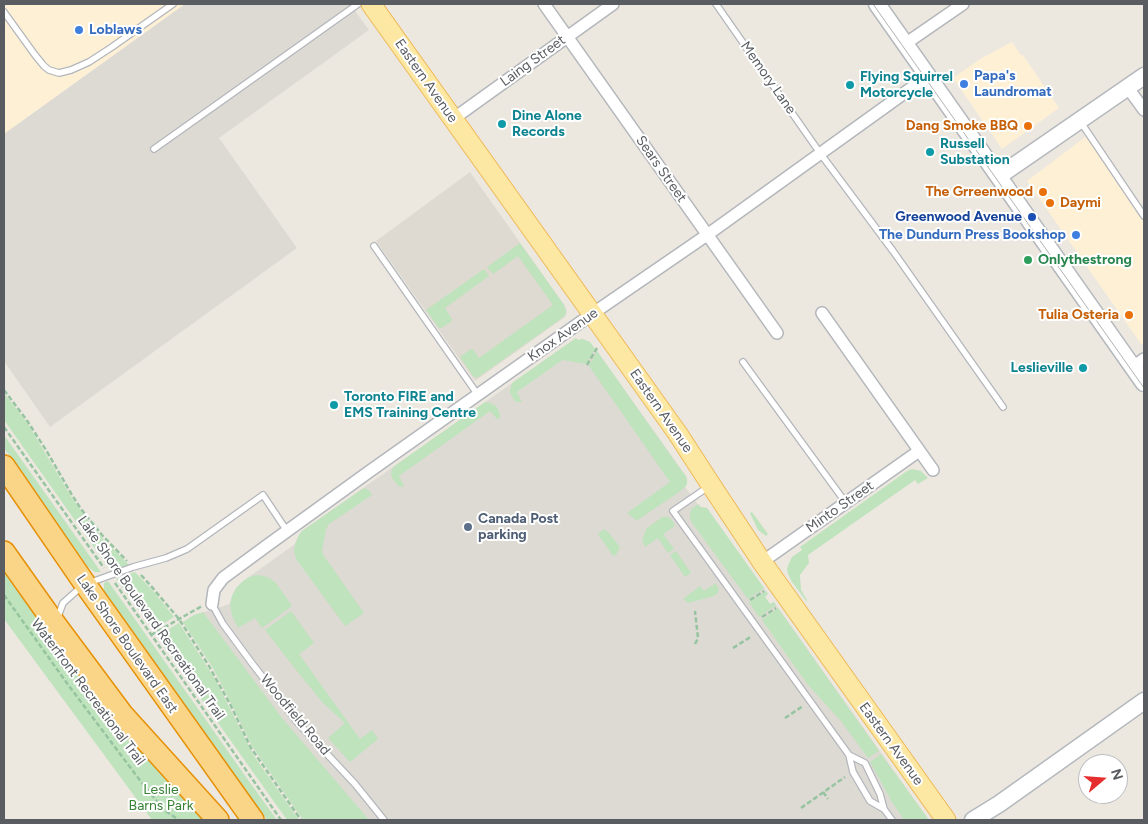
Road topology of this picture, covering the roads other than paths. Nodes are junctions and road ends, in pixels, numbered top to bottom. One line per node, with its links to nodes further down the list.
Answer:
1 (172, 4): 9 (lane)
2 (358, 4): 18 (lane)
3 (371, 4): 16 (main road, Eastern Avenue)
4 (544, 4): 10 (street, Sears Street)
5 (613, 4): 10 (street, Laing Street)
6 (716, 4): 19 (lane, Memory Lane)
7 (876, 4): 11 (main road)
8 (963, 4): 11 (street)
9 (4, 12)
10 (567, 36): 16 (street, Laing Street); 22 (street, Sears Street)
11 (905, 44): 12 (main road)
12 (928, 76): 19 (street, Knox Avenue); 20 (main road)
13 (1144, 76): 14 (main road)
14 (1128, 88): 15 (street); 17 (main road)
15 (1144, 110)
16 (453, 118): 25 (main road, Eastern Avenue)
17 (1080, 121): 20 (main road); 21 (lane)
18 (154, 149)
19 (820, 153): 22 (street, Knox Avenue); 31 (lane, Memory Lane)
20 (999, 176): 28 (main road)
21 (1144, 216)
22 (707, 235): 25 (street, Knox Avenue); 26 (street, Sears Street)
23 (374, 246): 30 (lane)
24 (822, 313): 32 (street)
25 (592, 314): 30 (street, Knox Avenue); 35 (main road, Eastern Avenue)
26 (777, 333)
27 (742, 362): 36 (lane)
28 (1138, 363): 29 (main road)
29 (1144, 383)
30 (478, 395): 37 (street, Knox Avenue)
31 (1003, 407)
32 (920, 451): 34 (street); 36 (street, Minto Street)
33 (4, 466): 40 (highway, Lake Shore Boulevard East)
34 (933, 470)
35 (710, 485): 39 (main road, Eastern Avenue); 44 (lane)
36 (846, 503): 39 (street, Minto Street)
37 (287, 531): 40 (lane); 41 (street, Knox Avenue)
38 (4, 552): 42 (highway)
39 (762, 562): 50 (main road, Eastern Avenue)
40 (85, 584): 42 (lane); 47 (highway, Lake Shore Boulevard East)
41 (212, 604): 48 (lane, Woodfield Road)
42 (55, 624): 46 (highway)
43 (1144, 701): 51 (main road)
44 (849, 755): 45 (lane); 45 (lane)
45 (884, 809): 49 (lane)
46 (218, 820)
47 (253, 820)
48 (384, 820)
49 (892, 820)
50 (946, 820)
51 (973, 820)

